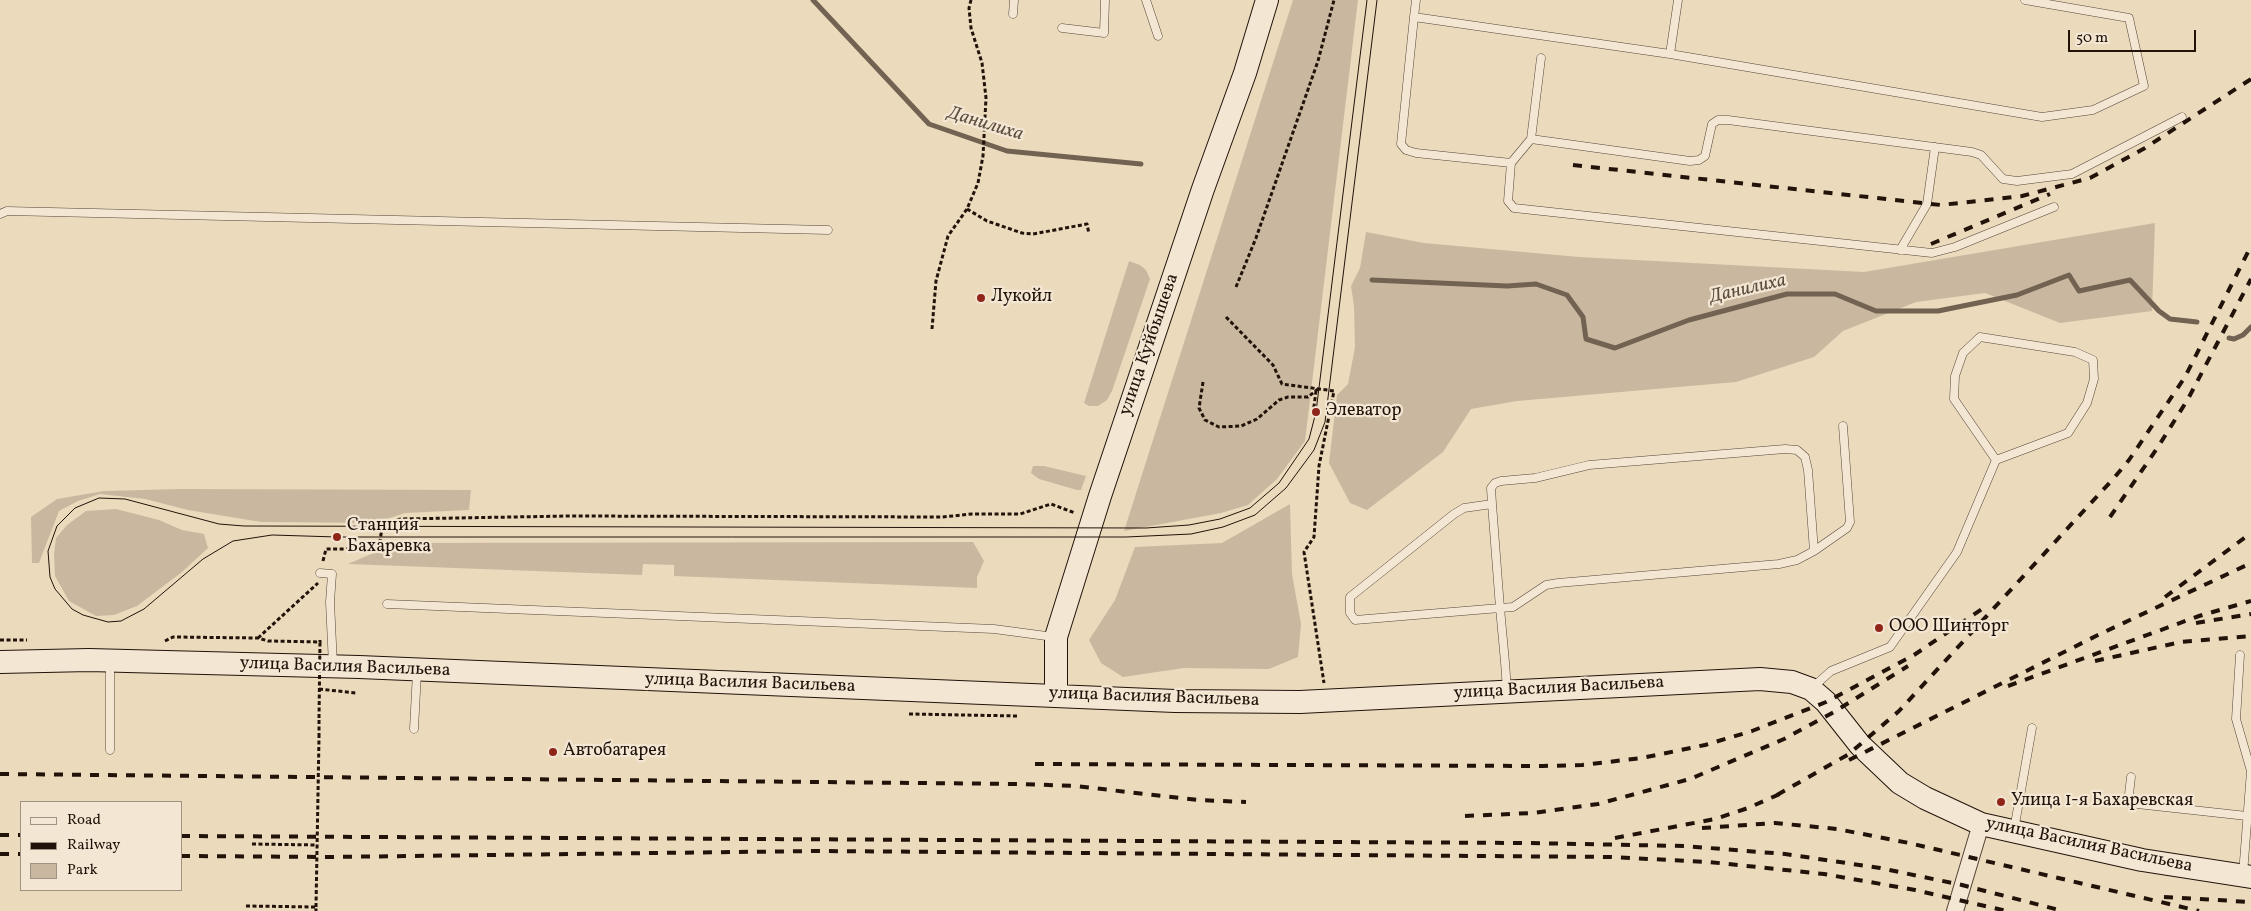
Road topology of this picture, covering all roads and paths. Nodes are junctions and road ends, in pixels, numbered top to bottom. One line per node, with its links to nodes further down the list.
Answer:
1 (971, 0): 21 (path)
2 (1014, 0): 10 (lane)
3 (1106, 0): 12 (lane)
4 (1146, 0): 13 (lane)
5 (1267, 0): 35 (main road, улица Куйбышева)
6 (1334, 0): 26 (path)
7 (1416, 0): 11 (lane)
8 (1678, 0): 14 (lane)
9 (2025, 0): 14 (lane)
10 (1013, 14)
11 (1414, 17): 14 (lane); 19 (lane)
12 (1062, 28)
13 (1158, 36)
14 (1670, 54)
15 (1541, 58): 17 (lane)
16 (2182, 117): 18 (lane)
17 (1531, 139): 18 (lane); 19 (lane)
18 (1935, 147): 25 (lane)
19 (1511, 163): 25 (lane)
20 (2054, 207): 25 (lane)
21 (967, 209): 24 (path); 28 (path)
22 (0, 214): 23 (lane)
23 (828, 230)
24 (1089, 234)
25 (1900, 250)
26 (1236, 287)
27 (1226, 317): 30 (path)
28 (932, 329)
29 (1203, 382): 30 (path)
30 (1317, 390): 31 (path); 49 (path)
31 (1313, 414)
32 (1843, 426): 37 (lane)
33 (1996, 460): 33 (lane); 50 (lane)
34 (1492, 504): 37 (lane); 40 (lane); 40 (lane)
35 (1092, 519): 36 (path); 41 (main road, улица Куйбышева)
36 (326, 549)
37 (1814, 551): 40 (lane)
38 (320, 577): 42 (path); 47 (lane)
39 (387, 604): 41 (lane)
40 (1500, 608): 53 (lane)
41 (1056, 637): 54 (main road, улица Куйбышева)
42 (258, 638)
43 (268, 641): 51 (path, bridge)
44 (2240, 655): 60 (lane)
45 (110, 660): 46 (main road, улица Василия Васильева); 47 (main road, улица Василия Васильева); 59 (lane)
46 (0, 662)
47 (334, 667): 48 (main road, улица Василия Васильева)
48 (417, 670): 54 (main road, улица Василия Васильева); 58 (lane)
49 (1324, 683)
50 (1811, 688): 53 (main road, улица Василия Васильева); 63 (main road, улица Василия Васильева)
51 (319, 689): 52 (path); 66 (path, bridge)
52 (356, 692)
53 (1507, 692): 54 (main road, улица Василия Васильева)
54 (1056, 695)
55 (908, 714): 56 (path)
56 (984, 715)
57 (2032, 728): 64 (lane)
58 (414, 729)
59 (110, 750)
60 (2251, 771): 62 (lane)
61 (2130, 777): 62 (lane)
62 (2247, 816): 67 (lane)
63 (1981, 824): 64 (main road, улица Василия Васильева); 70 (street)
64 (2014, 832): 67 (main road, улица Василия Васильева)
65 (252, 844): 66 (path)
66 (317, 845): 69 (path, bridge)
67 (2247, 876)
68 (246, 906): 69 (path)
69 (316, 909)
70 (1955, 911)

